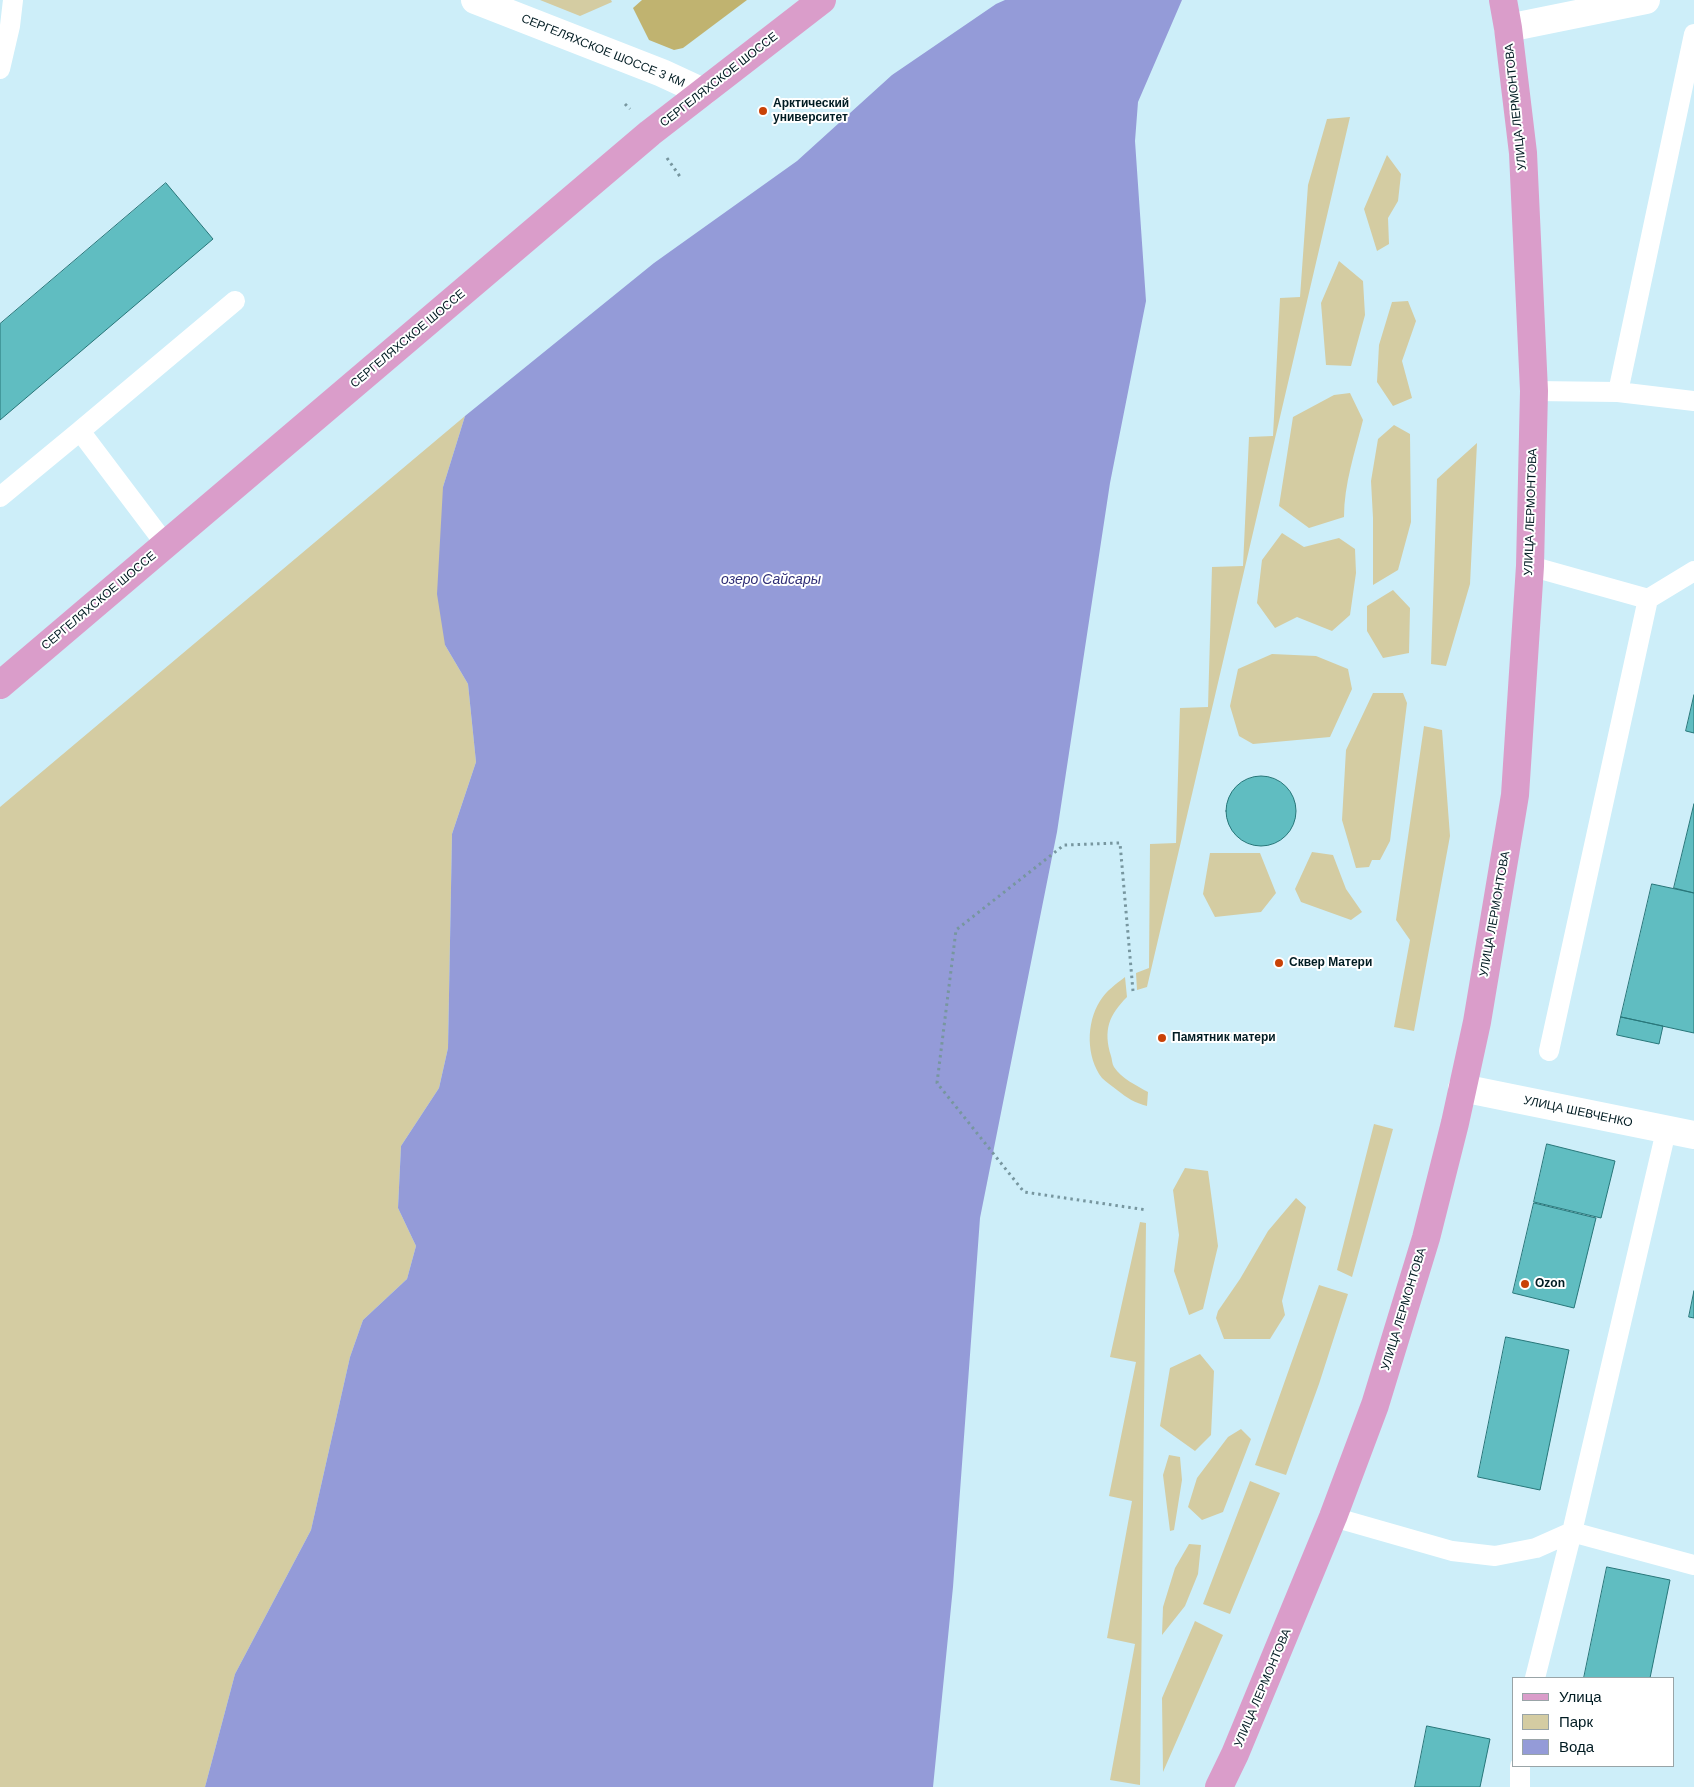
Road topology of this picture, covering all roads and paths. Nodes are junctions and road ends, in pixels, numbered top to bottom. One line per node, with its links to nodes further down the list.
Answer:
1 (13, 0): 8 (lane)
2 (822, 0): 9 (main road, СЕРГЕЛЯХСКОЕ ШОССЕ)
3 (1503, 0): 6 (main road, УЛИЦА ЛЕРМОНТОВА)
4 (1646, 0): 6 (street)
5 (479, 1): 9 (street, СЕРГЕЛЯХСКОЕ ШОССЕ 3 КМ)
6 (1508, 28): 11 (main road, УЛИЦА ЛЕРМОНТОВА)
7 (1694, 34): 12 (lane)
8 (0, 69)
9 (703, 92): 16 (main road, СЕРГЕЛЯХСКОЕ ШОССЕ)
10 (235, 301): 14 (lane)
11 (1534, 391): 12 (lane); 17 (main road, УЛИЦА ЛЕРМОНТОВА)
12 (1618, 392): 13 (lane)
13 (1694, 401)
14 (80, 431): 15 (lane); 16 (lane)
15 (0, 497)
16 (166, 545): 20 (main road, СЕРГЕЛЯХСКОЕ ШОССЕ)
17 (1530, 566): 19 (lane); 23 (main road, УЛИЦА ЛЕРМОНТОВА)
18 (1694, 571): 19 (lane)
19 (1648, 599): 22 (lane)
20 (0, 686)
21 (1133, 992): 26 (path)
22 (1549, 1051)
23 (1462, 1088): 24 (street, УЛИЦА ШЕВЧЕНКО); 27 (main road, УЛИЦА ЛЕРМОНТОВА)
24 (1666, 1131): 25 (street, УЛИЦА ШЕВЧЕНКО); 28 (lane)
25 (1694, 1135)
26 (1146, 1210)
27 (1333, 1517): 28 (lane); 32 (main road, УЛИЦА ЛЕРМОНТОВА)
28 (1572, 1532): 29 (lane); 30 (lane)
29 (1694, 1565)
30 (1535, 1677)
31 (1520, 1767): 33 (lane)
32 (1219, 1787)
33 (1520, 1787)

